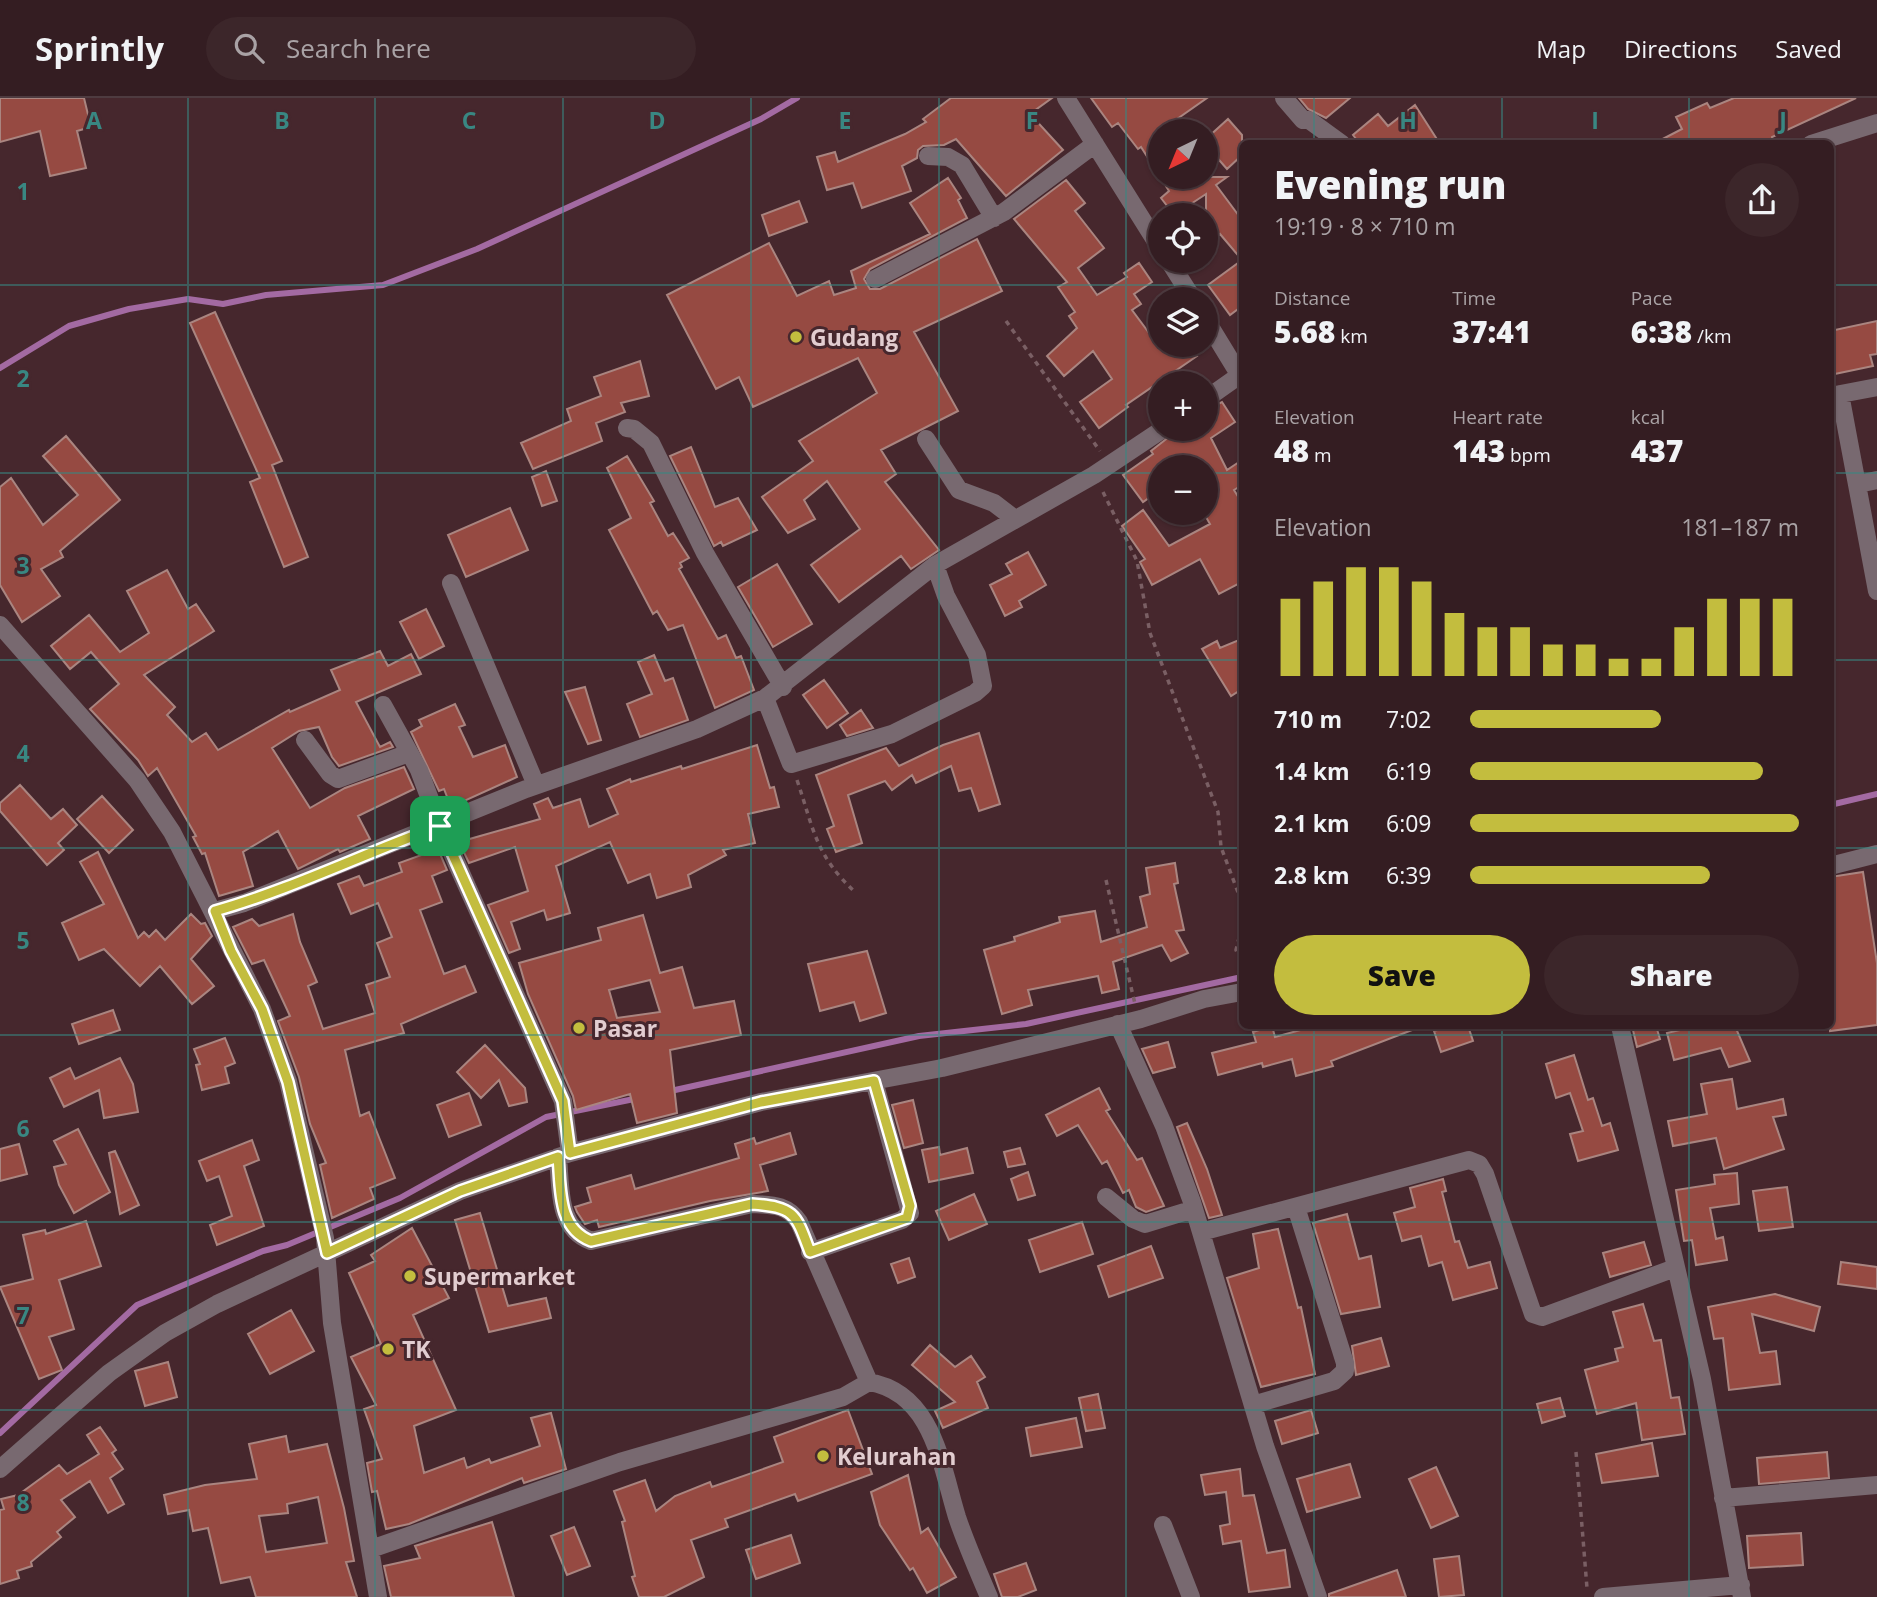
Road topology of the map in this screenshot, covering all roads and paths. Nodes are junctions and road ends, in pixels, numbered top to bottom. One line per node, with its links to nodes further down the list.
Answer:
1 (1067, 98): 6 (street)
2 (1284, 98): 4 (street)
3 (1877, 123): 5 (street)
4 (1336, 140)
5 (1824, 140)
6 (1095, 144): 8 (street); 9 (street)
7 (928, 156): 8 (street)
8 (994, 218): 10 (street)
9 (1148, 229)
10 (875, 279)
11 (1006, 321): 21 (path)
12 (1218, 340): 13 (street)
13 (1239, 374)
14 (1239, 378): 16 (street)
15 (1877, 387): 17 (street)
16 (1218, 391)
17 (1835, 395): 24 (street)
18 (627, 428): 30 (street)
19 (926, 439): 25 (street)
20 (1148, 439): 21 (street)
21 (1109, 464): 22 (street)
22 (1094, 475): 25 (street); 42 (path)
23 (1877, 480): 24 (street)
24 (1858, 484): 28 (street)
25 (1016, 519): 26 (street)
26 (935, 565): 30 (street); 35 (street)
27 (451, 583): 36 (street)
28 (1877, 591)
29 (0, 625): 43 (street)
30 (783, 687): 31 (street)
31 (765, 698): 35 (street); 36 (street)
32 (383, 705): 34 (street)
33 (305, 740): 34 (street)
34 (409, 753): 37 (street)
35 (792, 764): 41 (path)
36 (536, 785): 37 (street)
37 (440, 826): 43 (street); 51 (street)
38 (1877, 853): 39 (street)
39 (1834, 865)
40 (1106, 880): 47 (path)
41 (856, 893)
42 (1239, 895)
43 (215, 911): 56 (street)
44 (1239, 938): 45 (path)
45 (1239, 955)
46 (1239, 993): 48 (street)
47 (1133, 998)
48 (1118, 1024): 50 (street); 54 (street)
49 (1621, 1029): 58 (street)
50 (874, 1081): 51 (street); 57 (street)
51 (564, 1155): 56 (street); 57 (street)
52 (1106, 1197): 54 (street)
53 (1296, 1207): 55 (street); 58 (street); 60 (street)
54 (1194, 1209): 55 (street)
55 (1201, 1232): 60 (street)
56 (326, 1246): 62 (street); 66 (street)
57 (810, 1252): 59 (street)
58 (1675, 1268): 64 (street)
59 (869, 1382): 66 (street); 69 (street)
60 (1252, 1405): 71 (street)
61 (1576, 1452): 72 (path)
62 (0, 1469)
63 (1877, 1485): 64 (street)
64 (1723, 1498): 67 (street)
65 (1163, 1525): 70 (street)
66 (371, 1549): 68 (street)
67 (1742, 1591): 73 (street)
68 (378, 1597)
69 (988, 1597)
70 (1191, 1597)
71 (1318, 1597)
72 (1586, 1597)
73 (1603, 1597)

